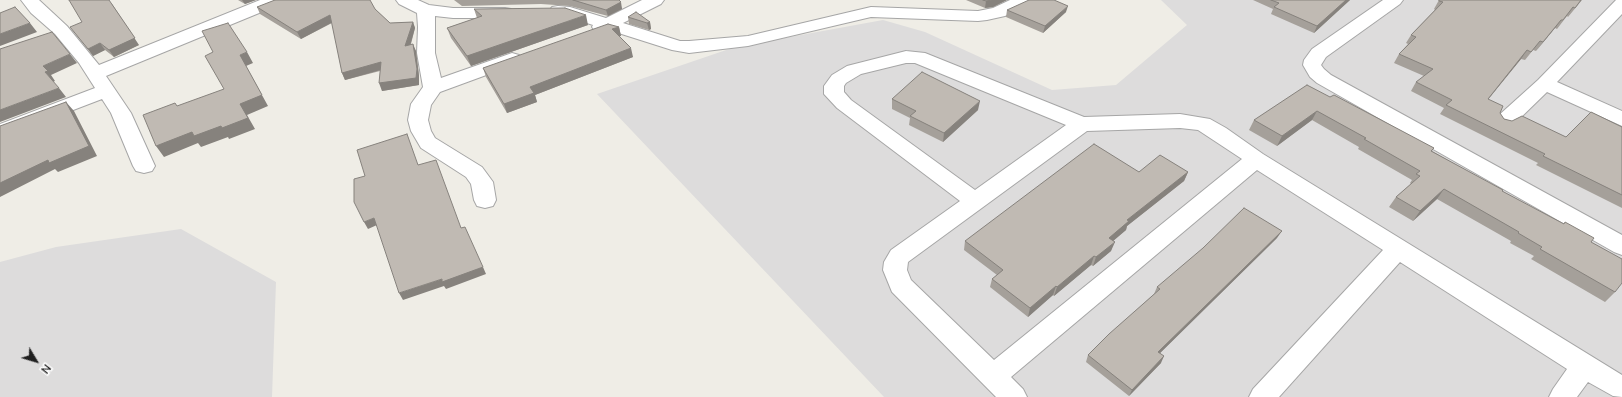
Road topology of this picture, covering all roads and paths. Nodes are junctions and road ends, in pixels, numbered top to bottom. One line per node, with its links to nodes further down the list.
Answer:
1 (30, 0): 12 (street)
2 (275, 0): 16 (street)
3 (405, 0): 8 (street)
4 (655, 0): 11 (street)
5 (1024, 0): 11 (street)
6 (1394, 0): 28 (street)
7 (1622, 4): 17 (street)
8 (425, 10): 10 (street); 18 (street)
9 (541, 10): 11 (street)
10 (519, 12)
11 (609, 25): 13 (street)
12 (61, 30): 14 (street); 16 (street)
13 (580, 35)
14 (41, 38)
15 (528, 54): 18 (street)
16 (94, 74): 19 (street)
17 (1545, 84): 20 (street); 21 (street)
18 (433, 88): 26 (street)
19 (106, 91): 23 (street); 25 (street)
20 (1622, 119)
21 (1505, 121)
22 (1082, 124): 24 (street); 27 (street); 27 (street)
23 (0, 132)
24 (1256, 159): 29 (street); 31 (street)
25 (144, 166)
26 (485, 200)
27 (975, 200): 31 (street)
28 (1622, 246)
29 (1399, 248): 30 (street); 34 (street)
30 (1584, 366): 32 (street); 35 (street)
31 (994, 376): 33 (street)
32 (1622, 388)
33 (1014, 397)
34 (1262, 397)
35 (1562, 397)

